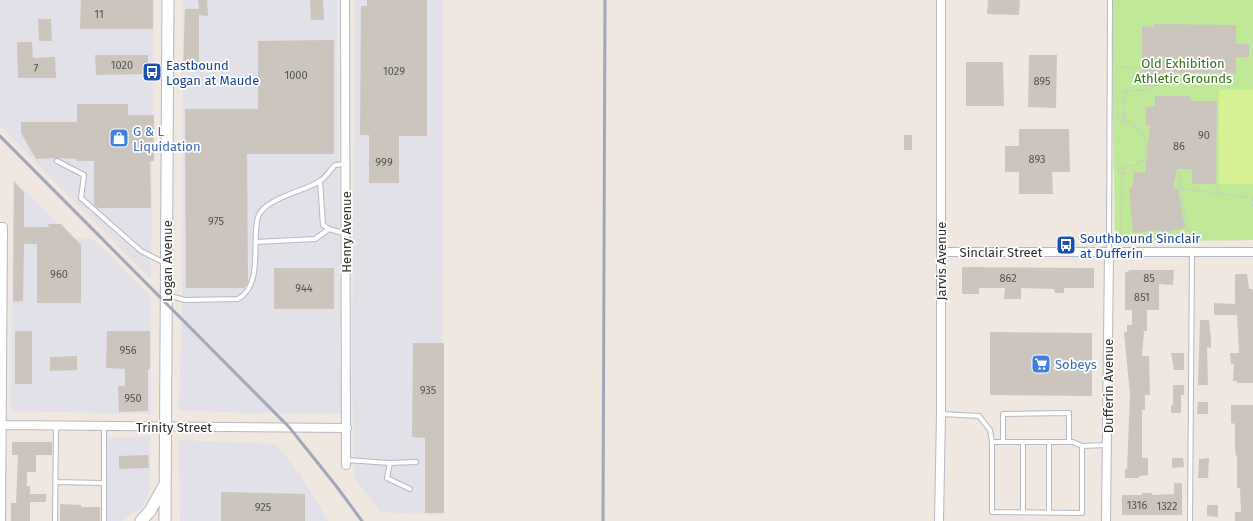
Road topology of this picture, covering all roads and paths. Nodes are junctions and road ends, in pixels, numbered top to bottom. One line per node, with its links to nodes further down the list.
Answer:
1 (168, 0): 31 (main road, Logan Avenue)
2 (345, 0): 11 (street, Henry Avenue)
3 (941, 0): 27 (street, Jarvis Avenue)
4 (1110, 0): 5 (lane)
5 (1110, 67): 6 (path); 28 (lane)
6 (1142, 68)
7 (1155, 89): 8 (path)
8 (1125, 116): 9 (path); 9 (path)
9 (1125, 122): 12 (path)
10 (57, 161): 31 (lane)
11 (346, 164): 15 (lane); 23 (street, Henry Avenue)
12 (1124, 168): 14 (path); 14 (path)
13 (1180, 172): 17 (path)
14 (1122, 173): 24 (path)
15 (320, 181): 22 (lane); 26 (lane)
16 (1218, 183): 18 (path)
17 (1180, 188): 18 (path); 25 (path)
18 (1217, 193): 19 (path)
19 (1253, 198): 20 (path)
20 (1253, 208)
21 (2, 227): 34 (street)
22 (329, 229): 23 (lane); 26 (lane)
23 (346, 234): 38 (street, Henry Avenue)
24 (1121, 240)
25 (1189, 241)
26 (256, 242): 32 (lane)
27 (940, 252): 28 (street, Sinclair Street); 33 (street, Jarvis Avenue)
28 (1109, 252): 29 (street, Sinclair Street); 45 (street, Dufferin Avenue)
29 (1192, 252): 30 (street, Sinclair Street); 62 (lane)
30 (1253, 252)
31 (167, 264): 32 (main road, Logan Avenue)
32 (167, 295): 37 (main road, Logan Avenue)
33 (940, 414): 39 (lane); 60 (street, Jarvis Avenue)
34 (2, 425): 36 (street, Trinity Street); 55 (street)
35 (104, 426): 36 (street, Trinity Street); 37 (street, Trinity Street); 50 (lane)
36 (56, 427): 49 (lane)
37 (166, 428): 38 (street, Trinity Street); 51 (main road, Logan Avenue)
38 (347, 428): 47 (street, Henry Avenue)
39 (992, 442): 40 (lane); 53 (lane)
40 (1003, 442): 41 (lane); 43 (lane)
41 (1023, 442): 42 (lane); 53 (lane)
42 (1049, 442): 43 (lane); 54 (lane)
43 (1069, 442): 44 (lane)
44 (1082, 446): 45 (lane); 54 (lane)
45 (1107, 446): 61 (street, Dufferin Avenue)
46 (416, 462): 48 (lane)
47 (346, 463): 48 (lane)
48 (390, 463): 52 (lane)
49 (55, 482): 50 (lane); 56 (lane)
50 (104, 483): 57 (lane)
51 (166, 483): 58 (main road); 59 (main road, Logan Avenue)
52 (410, 490)
53 (1023, 512): 54 (lane)
54 (1049, 513)
55 (1, 521)
56 (55, 521)
57 (104, 521)
58 (142, 521)
59 (166, 521)
60 (939, 521)
61 (1106, 521)
62 (1190, 521)

